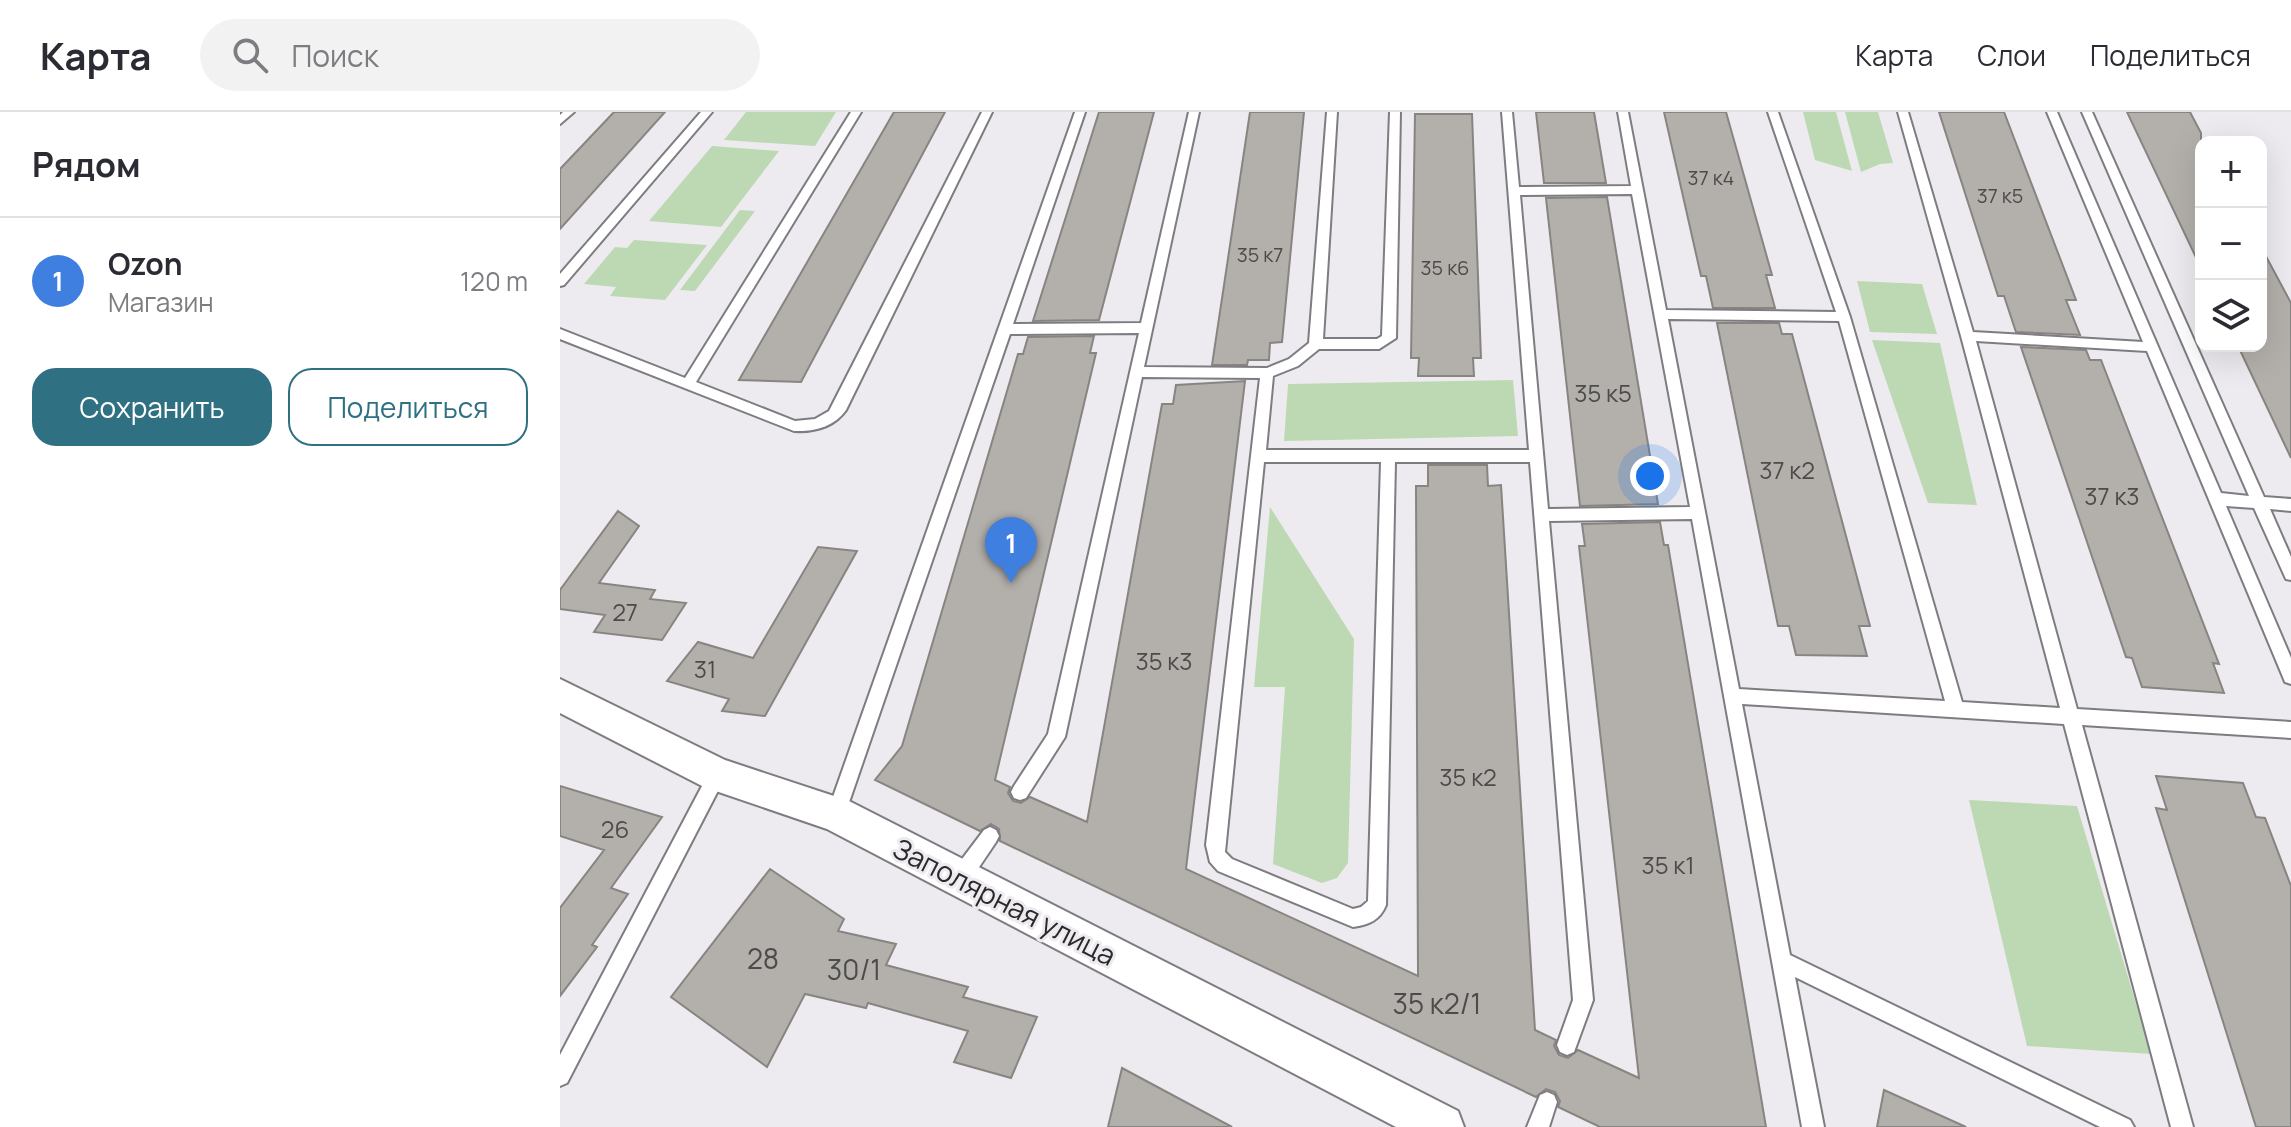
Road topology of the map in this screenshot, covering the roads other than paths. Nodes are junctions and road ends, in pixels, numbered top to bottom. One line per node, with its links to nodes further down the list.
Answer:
1 (569, 112): 15 (lane)
2 (707, 112): 18 (lane)
3 (856, 112): 29 (lane)
4 (987, 112): 29 (lane)
5 (1080, 112): 22 (lane)
6 (1194, 112): 21 (lane)
7 (1332, 112): 25 (lane)
8 (1395, 112): 25 (lane)
9 (1507, 112): 17 (lane)
10 (1623, 112): 16 (lane)
11 (1773, 112): 20 (lane)
12 (1903, 112): 24 (lane)
13 (2052, 112): 26 (lane)
14 (2087, 112): 34 (lane)
15 (560, 121)
16 (1638, 190): 17 (lane); 19 (lane)
17 (1513, 191): 32 (lane)
18 (560, 282)
19 (1661, 314): 20 (lane); 36 (lane)
20 (1844, 317): 42 (lane)
21 (1146, 328): 22 (lane); 27 (lane)
22 (1004, 329): 47 (lane)
23 (560, 334): 29 (lane)
24 (1968, 336): 26 (lane); 43 (lane)
25 (1316, 344): 28 (lane)
26 (2153, 347): 33 (lane)
27 (1136, 372): 28 (lane); 46 (lane)
28 (1267, 373): 30 (lane)
29 (688, 384)
30 (1258, 456): 31 (lane); 31 (lane)
31 (1388, 456): 32 (lane)
32 (1536, 456): 37 (lane)
33 (2217, 499): 34 (lane); 39 (lane)
34 (2259, 502): 35 (lane); 38 (lane)
35 (2291, 505)
36 (1697, 513): 37 (lane); 41 (lane)
37 (1541, 515): 51 (lane)
38 (2291, 574)
39 (2291, 677)
40 (560, 695): 45 (street, Заполярная улица)
41 (1732, 696): 42 (lane); 50 (lane)
42 (1956, 710): 43 (lane)
43 (2072, 716): 44 (lane); 58 (lane)
44 (2291, 730)
45 (717, 775): 47 (street, Заполярная улица); 52 (lane)
46 (1020, 792)
47 (836, 814): 49 (street, Заполярная улица)
48 (990, 836): 49 (lane)
49 (960, 878): 54 (street, Заполярная улица)
50 (1782, 961): 56 (lane); 57 (lane)
51 (1567, 1045)
52 (560, 1076)
53 (1547, 1102): 55 (lane)
54 (1442, 1127)
55 (1538, 1127)
56 (1813, 1127)
57 (2123, 1127)
58 (2182, 1127)

